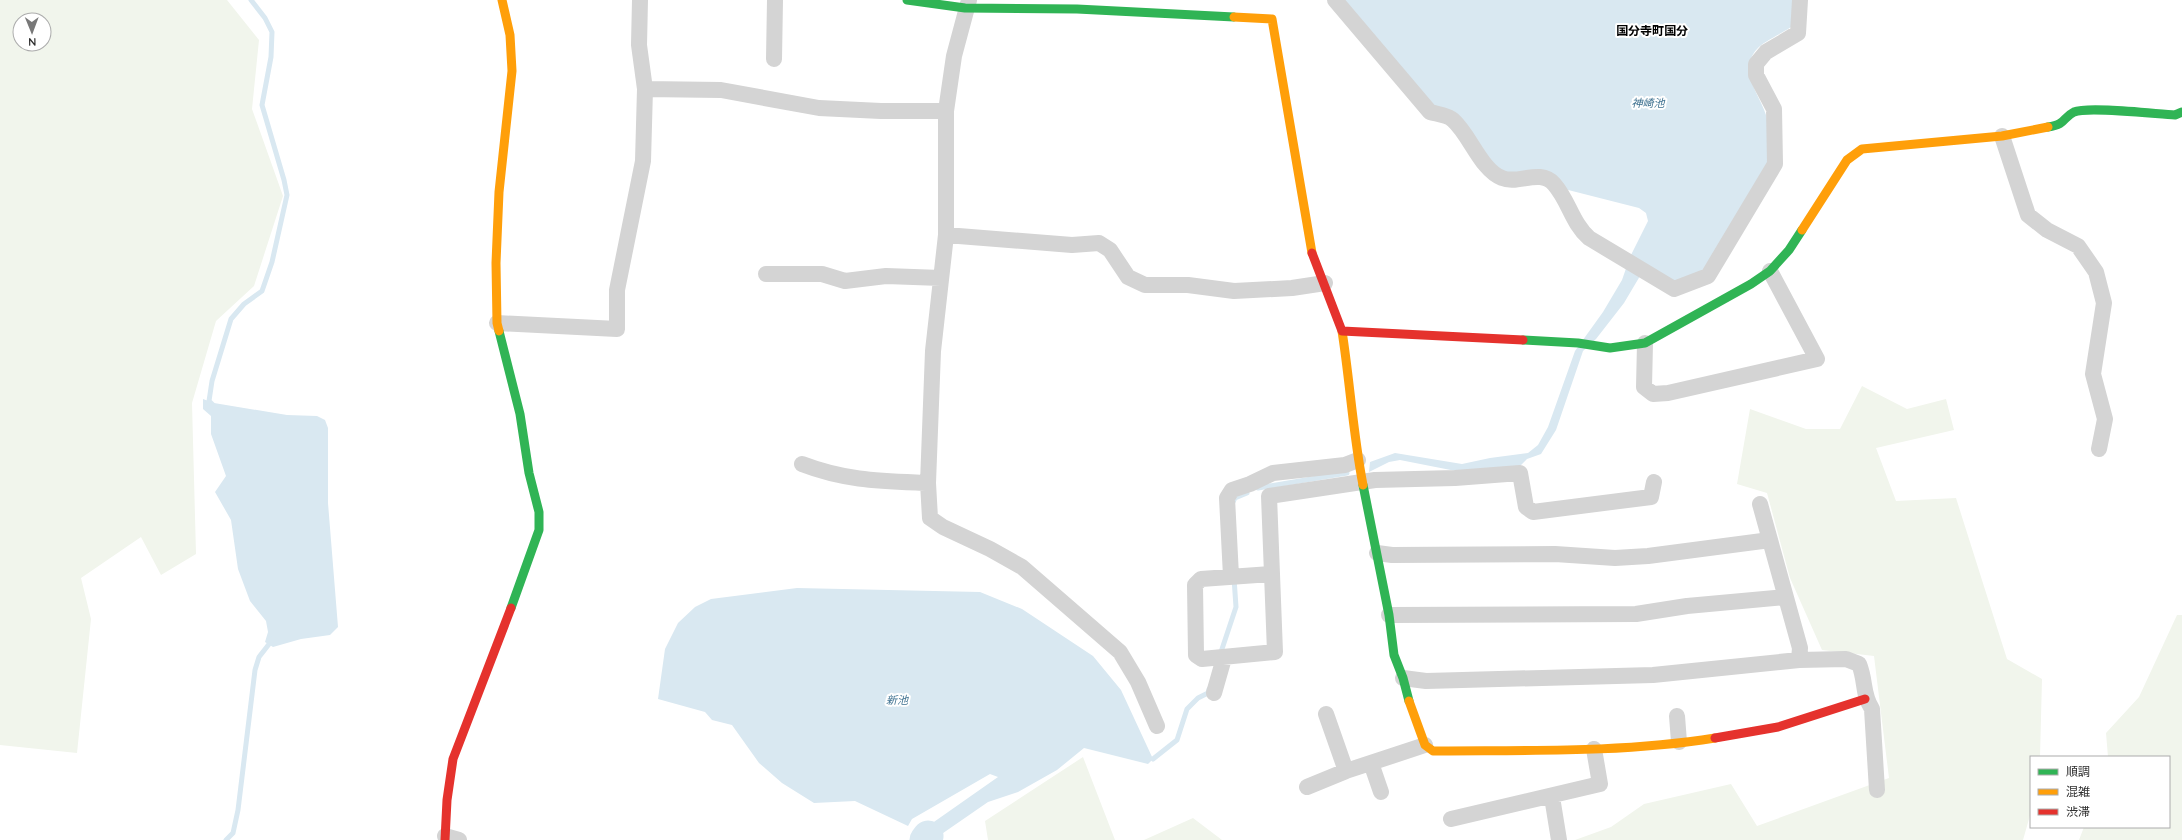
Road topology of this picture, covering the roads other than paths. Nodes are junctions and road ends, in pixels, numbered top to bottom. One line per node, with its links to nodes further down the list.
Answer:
1 (502, 0): 19 (street)
2 (640, 0): 10 (street)
3 (775, 0): 9 (street)
4 (907, 0): 7 (street)
5 (1335, 0): 6 (street)
6 (1800, 0)
7 (967, 4): 8 (street); 11 (street)
8 (1077, 4): 18 (street)
9 (774, 59)
10 (645, 89): 11 (street); 19 (street)
11 (946, 111): 14 (street)
12 (2182, 112): 13 (street)
13 (2002, 136): 15 (street); 22 (street)
14 (946, 235): 17 (street); 18 (street)
15 (1770, 271): 21 (street); 21 (street)
16 (766, 274): 17 (street)
17 (941, 278): 26 (street)
18 (1325, 282): 20 (street)
19 (497, 323): 52 (street)
20 (1342, 331): 21 (street); 24 (street)
21 (1645, 343)
22 (2099, 450)
23 (802, 464): 26 (street)
24 (1360, 470): 25 (street); 29 (street); 30 (street); 31 (street)
25 (1654, 482)
26 (928, 483): 41 (street)
27 (1760, 504): 28 (street)
28 (1770, 540): 29 (street); 32 (street)
29 (1377, 552): 33 (street)
30 (1271, 574): 31 (street); 34 (street)
31 (1231, 576): 34 (street)
32 (1785, 597): 33 (street); 35 (street)
33 (1389, 615): 36 (street)
34 (1224, 658): 37 (street)
35 (1799, 660): 36 (street); 38 (street)
36 (1403, 678): 43 (street)
37 (1214, 693)
38 (1865, 699): 42 (street); 48 (street)
39 (1326, 714): 46 (street)
40 (1677, 716): 42 (street)
41 (1157, 726)
42 (1679, 742): 44 (street)
43 (1425, 745): 44 (street); 45 (street)
44 (1594, 749): 50 (street)
45 (1371, 763): 46 (street); 49 (street)
46 (1346, 771): 47 (street)
47 (1307, 787)
48 (1877, 790)
49 (1381, 792)
50 (1552, 797): 51 (street); 53 (street)
51 (1451, 819)
52 (450, 839)
53 (1559, 840)

